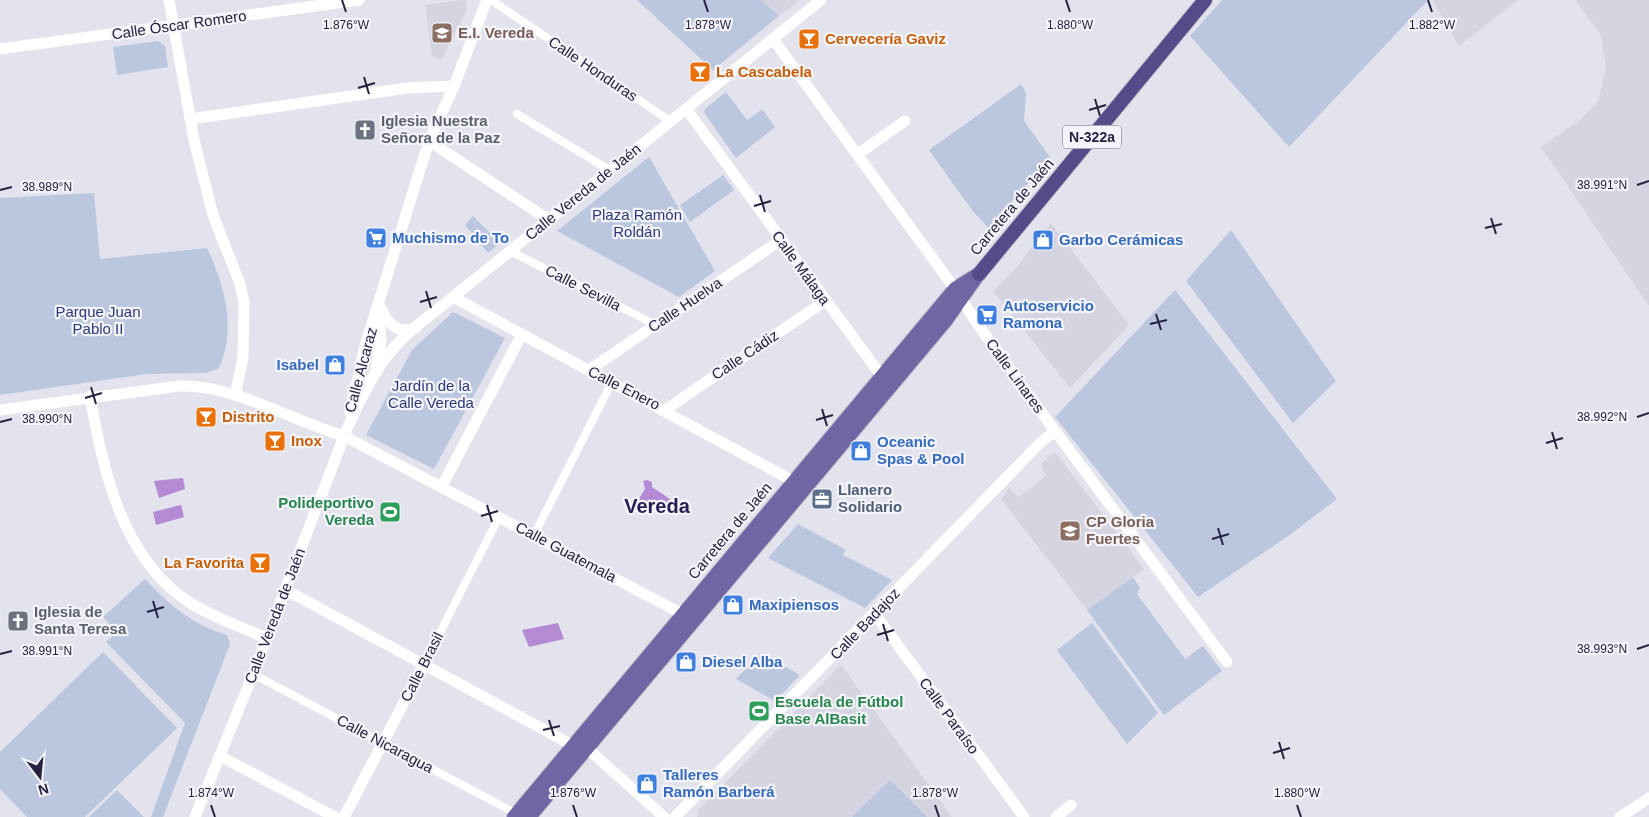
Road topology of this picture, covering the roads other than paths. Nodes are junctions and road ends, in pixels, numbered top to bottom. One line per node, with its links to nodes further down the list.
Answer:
1 (169, 0): 7 (street)
2 (359, 0): 7 (street, Calle Óscar Romero)
3 (486, 0): 10 (street, Calle Alcaraz)
4 (491, 0): 14 (street, Calle Honduras)
5 (821, 0): 8 (street, Calle Vereda de Jaén)
6 (1205, 0): 22 (highway, Carretera de Jaén / N-322a)
7 (172, 26): 9 (street, Calle Óscar Romero); 13 (street)
8 (773, 39): 11 (street, Calle Vereda de Jaén); 17 (street, Calle Linares)
9 (0, 49)
10 (454, 86): 13 (street); 16 (street, Calle Alcaraz)
11 (687, 110): 14 (street, Calle Vereda de Jaén); 20 (street, Calle Málaga)
12 (517, 114): 18 (street)
13 (190, 119): 34 (street)
14 (670, 121): 18 (street, Calle Vereda de Jaén)
15 (905, 121): 17 (street)
16 (429, 141): 19 (street); 26 (street, Calle Alcaraz)
17 (858, 154): 23 (street, Calle Linares)
18 (611, 171): 19 (street, Calle Vereda de Jaén)
19 (549, 220): 21 (street, Calle Vereda de Jaén)
20 (780, 240): 25 (street, Calle Málaga); 27 (street, Calle Huelva)
21 (510, 251): 24 (street, Calle Vereda de Jaén); 27 (street, Calle Sevilla)
22 (978, 274): 23 (main road, Carretera de Jaén)
23 (959, 294): 32 (main road, Carretera de Jaén); 38 (street, Calle Linares); 46 (main road, Carretera de Jaén)
24 (453, 297): 28 (street, Calle Vereda de Jaén); 29 (street, Calle Enero)
25 (825, 301): 32 (street, Calle Málaga); 37 (street, Calle Cádiz)
26 (379, 304): 28 (street, Calle Alcaraz); 31 (street, Calle Alcaraz); 39 (street, Calle Alcaraz)
27 (656, 324): 30 (street, Calle Huelva)
28 (416, 328): 31 (street, Calle Vereda de Jaén)
29 (522, 334): 30 (street, Calle Enero); 41 (street)
30 (589, 370): 33 (street, Calle Enero)
31 (374, 377): 39 (street, Calle Vereda de Jaén)
32 (882, 377): 40 (main road, Carretera de Jaén)
33 (612, 382): 37 (street, Calle Enero); 43 (street)
34 (235, 395): 35 (street, Calle Guatemala); 39 (street, Calle Guatemala)
35 (90, 396): 36 (street, Calle Guatemala); 47 (street)
36 (0, 410)
37 (665, 410): 40 (street, Calle Enero)
38 (1055, 431): 45 (street, Calle Badajoz); 48 (street, Calle Linares)
39 (344, 436): 41 (street, Calle Guatemala); 44 (street, Calle Vereda de Jaén)
40 (793, 482): 46 (main road, Carretera de Jaén)
41 (442, 486): 42 (street, Calle Guatemala)
42 (499, 517): 43 (street, Calle Guatemala); 49 (street, Calle Brasil)
43 (534, 535): 46 (street, Calle Guatemala)
44 (286, 590): 47 (street, Calle Vereda de Jaén); 49 (street)
45 (875, 614): 61 (street, Calle Badajoz); 62 (street, Calle Paraíso)
46 (688, 617): 52 (main road, Carretera de Jaén)
47 (266, 638): 50 (street, Calle Vereda de Jaén)
48 (1227, 662)
49 (424, 664): 51 (street, Calle Brasil); 52 (street)
50 (253, 674): 51 (street, Calle Nicaragua); 53 (street, Calle Vereda de Jaén)
51 (383, 742): 56 (street, Calle Nicaragua); 59 (street, Calle Brasil)
52 (581, 747): 56 (main road, Carretera de Jaén); 60 (street)
53 (220, 756): 57 (street, Calle Vereda de Jaén); 58 (street)
54 (1649, 798): 64 (street)
55 (1071, 805): 63 (street)
56 (520, 816)
57 (195, 817)
58 (335, 817)
59 (344, 817)
60 (664, 817)
61 (675, 817)
62 (1024, 817)
63 (1056, 817)
64 (1620, 817)

